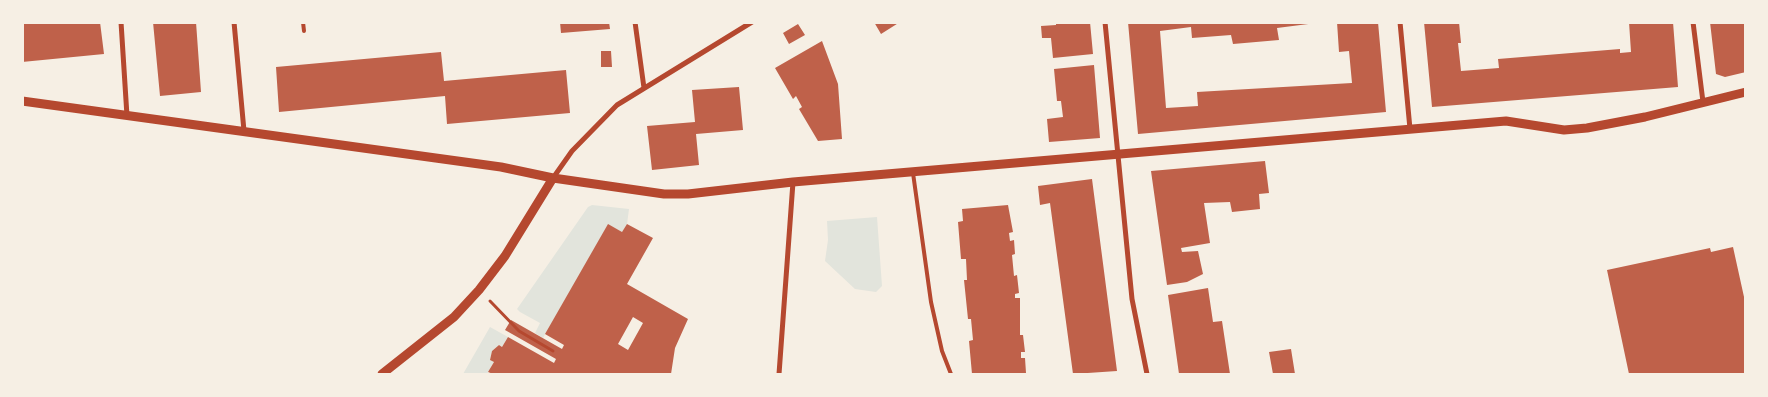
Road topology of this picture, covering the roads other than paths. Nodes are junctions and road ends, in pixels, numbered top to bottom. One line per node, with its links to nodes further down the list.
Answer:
1 (121, 22): 14 (street)
2 (234, 22): 16 (street)
3 (303, 22): 9 (lane)
4 (635, 22): 10 (street)
5 (752, 22): 10 (street)
6 (1105, 22): 17 (street)
7 (1400, 22): 15 (street)
8 (1693, 22): 13 (street)
9 (304, 31)
10 (644, 88): 19 (street)
11 (1746, 92): 13 (street)
12 (22, 101): 14 (street)
13 (1703, 102): 15 (street)
14 (127, 116): 16 (street)
15 (1410, 129): 17 (street)
16 (244, 132): 19 (street)
17 (1118, 155): 18 (street); 24 (street)
18 (913, 172): 20 (street); 23 (lane)
19 (554, 178): 20 (street); 21 (street)
20 (793, 182): 22 (street)
21 (382, 374)
22 (779, 374)
23 (951, 374)
24 (1147, 374)

